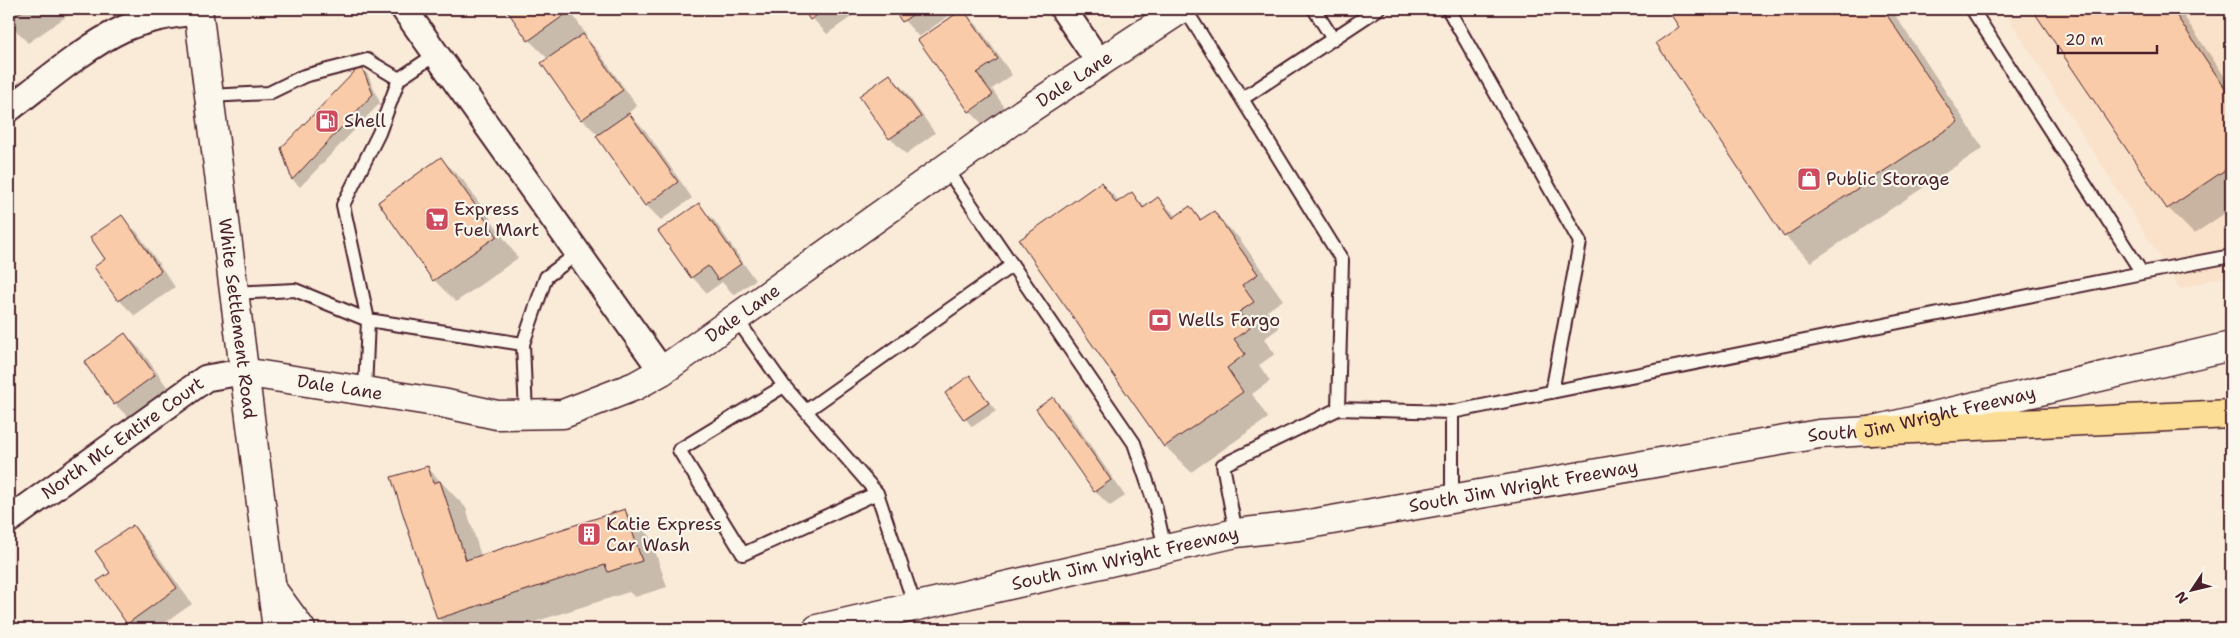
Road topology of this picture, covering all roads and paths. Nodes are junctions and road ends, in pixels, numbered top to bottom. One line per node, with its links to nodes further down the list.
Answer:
1 (404, 9): 10 (street)
2 (1062, 9): 11 (street)
3 (1183, 9): 11 (main road, Dale Lane); 14 (lane)
4 (1314, 9): 9 (lane)
5 (1378, 9): 9 (lane)
6 (1448, 9): 30 (lane)
7 (1972, 9): 20 (lane)
8 (198, 10): 13 (main road, White Settlement Road); 15 (street)
9 (1333, 38): 14 (lane)
10 (436, 54): 12 (lane); 17 (street)
11 (1099, 62): 16 (main road, Dale Lane)
12 (400, 79): 13 (lane); 23 (lane)
13 (209, 96): 21 (main road, White Settlement Road)
14 (1242, 99): 31 (lane)
15 (9, 109)
16 (946, 168): 19 (lane); 22 (main road, Dale Lane)
17 (578, 253): 24 (lane); 26 (street)
18 (2231, 256): 20 (lane)
19 (1011, 266): 32 (lane); 41 (lane)
20 (2142, 273): 30 (lane)
21 (233, 293): 23 (lane); 27 (main road, White Settlement Road)
22 (736, 318): 26 (main road, Dale Lane); 28 (lane)
23 (368, 320): 24 (lane); 29 (lane)
24 (522, 344): 35 (lane)
25 (2231, 346): 36 (main road, South Jim Wright Freeway)
26 (662, 371): 35 (main road, Dale Lane)
27 (242, 372): 29 (main road, Dale Lane); 39 (street, North Mc Entire Court); 42 (main road, White Settlement Road)
28 (784, 386): 32 (lane); 37 (lane)
29 (365, 391): 35 (main road, Dale Lane)
30 (1552, 392): 33 (lane)
31 (1338, 409): 33 (lane); 40 (lane)
32 (806, 412): 37 (lane)
33 (1452, 412): 38 (lane)
34 (2231, 414): 36 (highway)
35 (526, 415)
36 (1870, 431): 38 (main road, South Jim Wright Freeway)
37 (877, 492): 43 (lane)
38 (1452, 499): 40 (main road, South Jim Wright Freeway)
39 (9, 520)
40 (1236, 533): 41 (main road, South Jim Wright Freeway)
41 (1166, 549): 43 (main road, South Jim Wright Freeway)
42 (271, 588): 44 (main road, White Settlement Road); 45 (main road)
43 (915, 606): 46 (main road, South Jim Wright Freeway)
44 (277, 629)
45 (301, 629)
46 (817, 629)

